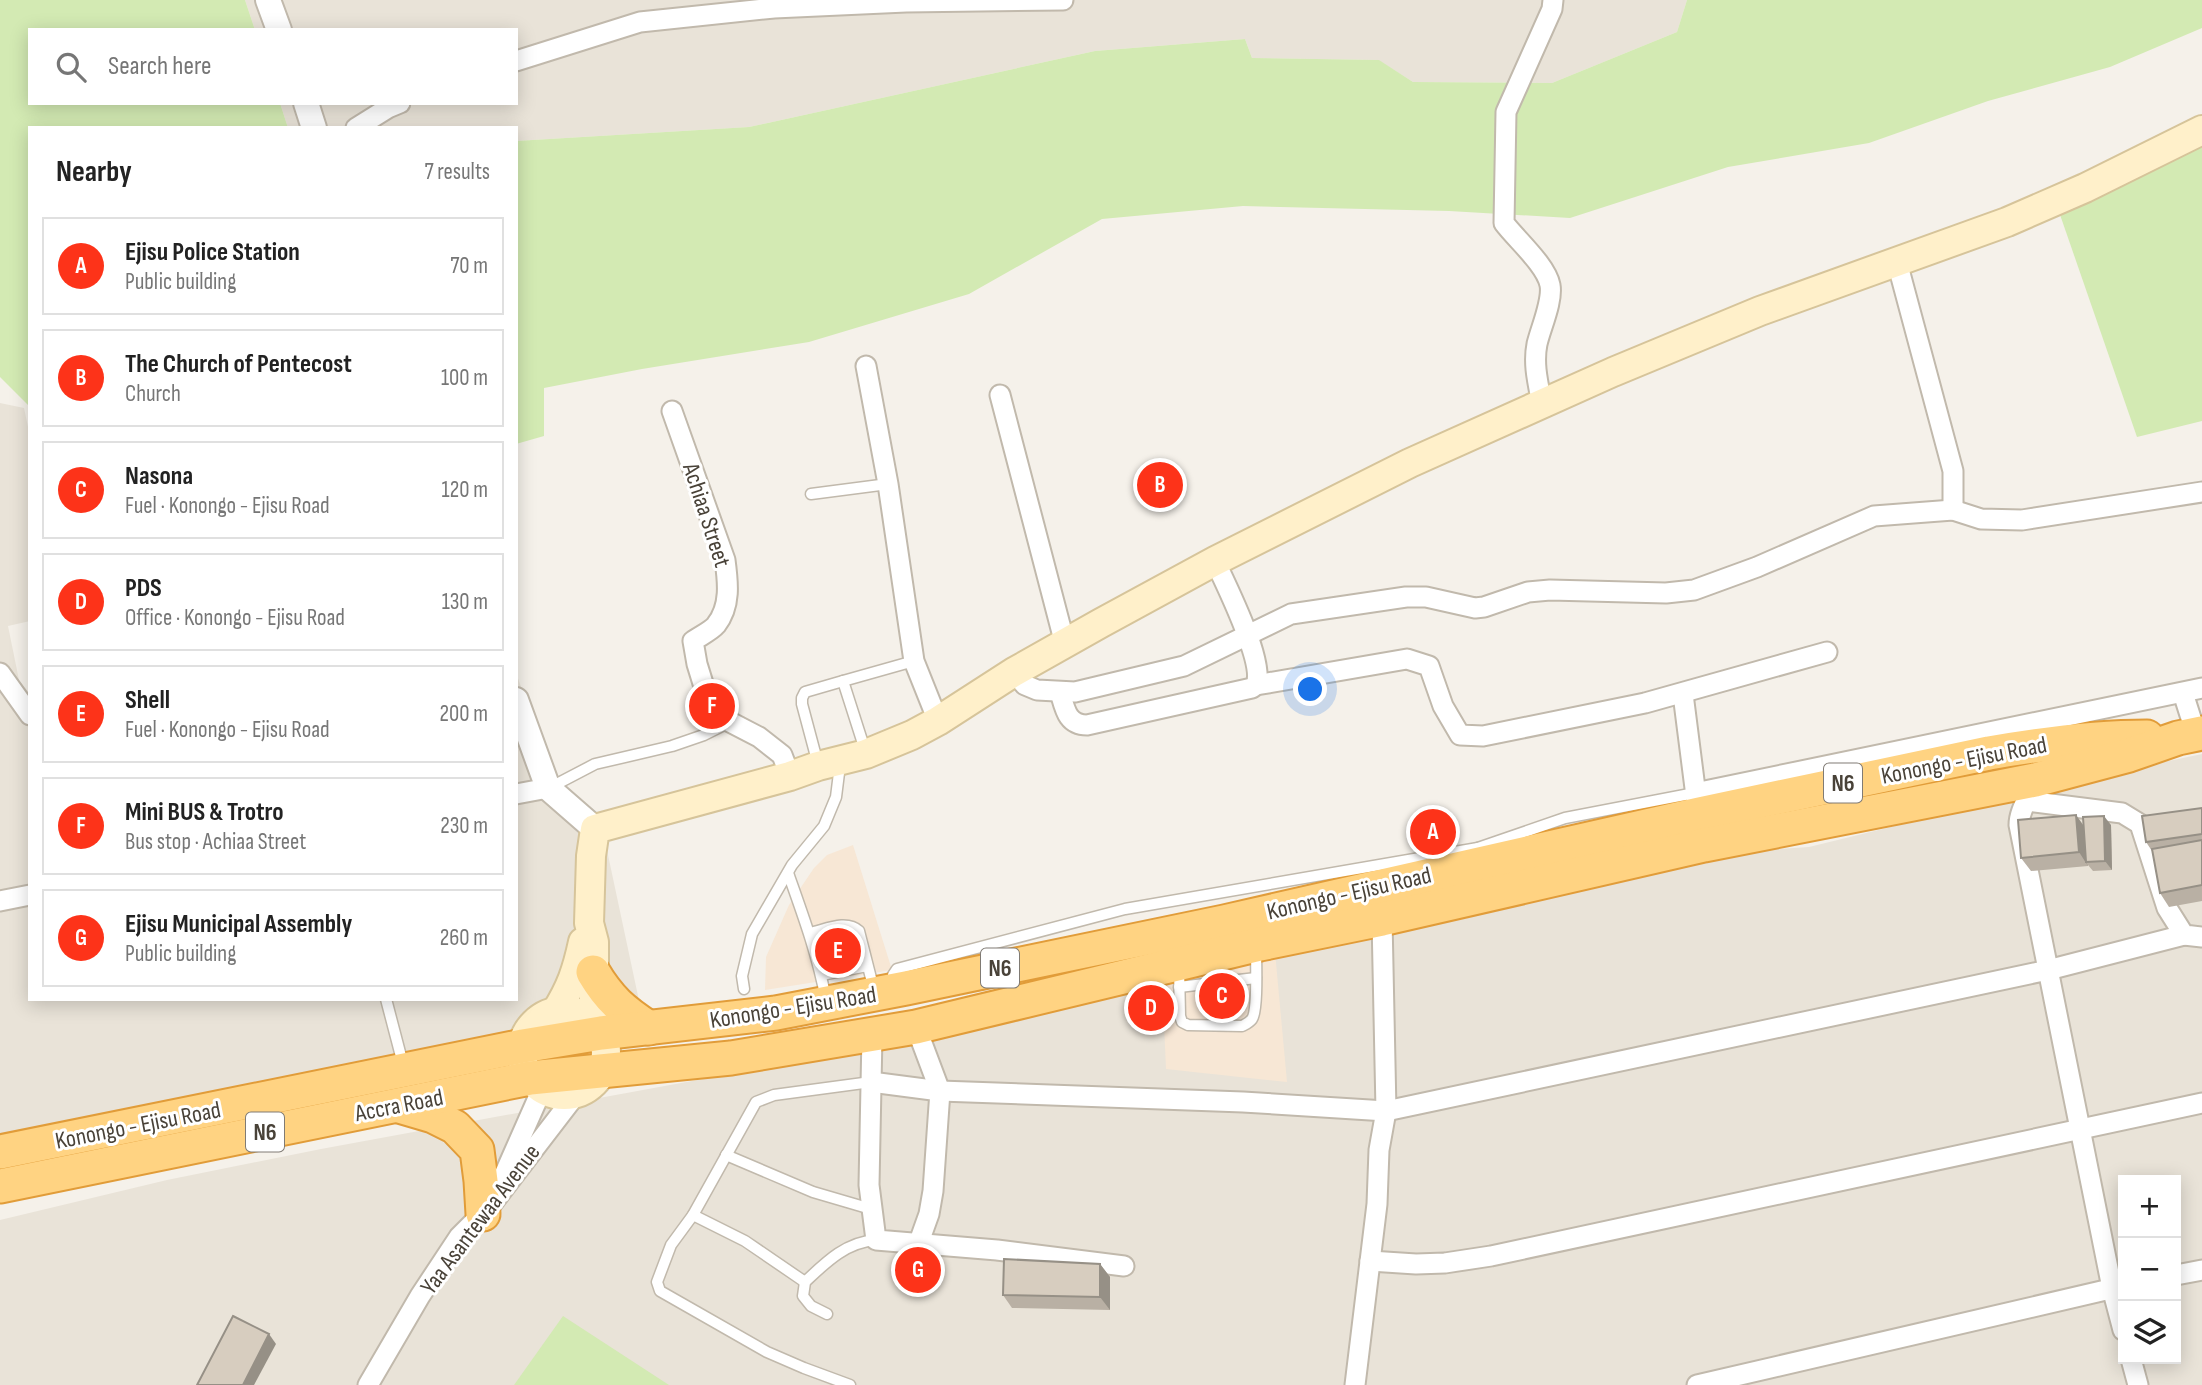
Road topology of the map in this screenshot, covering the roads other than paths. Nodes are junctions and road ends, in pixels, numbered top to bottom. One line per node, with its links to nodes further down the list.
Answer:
1 (268, 0): 5 (street)
2 (1063, 0): 4 (street)
3 (1553, 0): 15 (street)
4 (906, 1): 6 (street)
5 (278, 28)
6 (518, 60)
7 (307, 105): 9 (street)
8 (395, 105): 10 (street)
9 (313, 126)
10 (359, 126)
11 (2202, 130): 12 (main road)
12 (1897, 262): 15 (main road); 20 (street)
13 (866, 366): 17 (street)
14 (1000, 396): 23 (street)
15 (1542, 404): 21 (main road)
16 (672, 411): 37 (street, Achiaa Street)
17 (888, 484): 19 (lane); 25 (street)
18 (2202, 492): 20 (street)
19 (811, 494)
20 (1953, 510): 22 (street)
21 (1215, 561): 22 (street); 23 (main road)
22 (1248, 636): 29 (street); 32 (street)
23 (1065, 644): 26 (main road)
24 (1827, 652): 33 (street)
25 (914, 661): 28 (lane); 36 (street)
26 (1014, 672): 32 (street); 36 (main road)
27 (0, 673): 31 (street)
28 (843, 681): 39 (lane); 39 (lane)
29 (1256, 685): 32 (street); 33 (street)
30 (2192, 690): 38 (street); 44 (street)
31 (6, 691): 35 (street)
32 (1060, 692)
33 (1683, 694): 44 (street)
34 (518, 706): 41 (street)
35 (28, 713)
36 (938, 721): 39 (main road)
37 (730, 722): 40 (street, Achiaa Street); 41 (lane)
38 (2192, 735): 42 (highway, Konongo - Ejisu Road / N6); 44 (highway, Konongo - Ejisu Road / N6)
39 (842, 760): 40 (main road); 46 (lane)
40 (790, 776): 45 (main road)
41 (548, 788): 43 (street); 45 (street)
42 (2031, 790): 49 (highway, Konongo - Ejisu Road / N6); 52 (street); 54 (street)
43 (518, 794)
44 (1697, 803): 58 (highway, Konongo - Ejisu Road / N6)
45 (595, 829): 50 (main road)
46 (788, 873): 51 (lane); 59 (lane)
47 (28, 895): 48 (street)
48 (0, 901)
49 (1382, 919): 53 (highway, Konongo - Ejisu Road / N6); 77 (street)
50 (589, 923): 55 (main road); 62 (main road)
51 (810, 933): 58 (lane); 60 (lane)
52 (2193, 936): 54 (street)
53 (1256, 945): 56 (highway, Konongo - Ejisu Road / N6); 57 (lane)
54 (2048, 970): 77 (street); 78 (street)
55 (593, 972): 64 (highway); 65 (main road)
56 (1179, 975): 57 (lane); 57 (lane); 63 (highway, Konongo - Ejisu Road / N6)
57 (1256, 978)
58 (878, 983): 60 (highway, Konongo - Ejisu Road / N6)
59 (744, 989)
60 (824, 989): 64 (highway, Konongo - Ejisu Road / N6)
61 (387, 1001): 70 (lane)
62 (555, 1013): 65 (main road, Konongo - Ejisu Road); 67 (main road)
63 (916, 1027): 66 (highway, Konongo - Ejisu Road / N6); 73 (street)
64 (649, 1028): 65 (highway, Konongo - Ejisu Road / N6)
65 (599, 1030): 67 (highway, Konongo - Ejisu Road / N6); 69 (main road)
66 (872, 1035): 68 (highway, Konongo - Ejisu Road / N6); 71 (street)
67 (523, 1046): 70 (highway, Konongo - Ejisu Road / N6); 72 (main road)
68 (802, 1047): 69 (highway, Accra Road / N6)
69 (603, 1070): 72 (highway, Accra Road / N6); 74 (main road)
70 (405, 1071): 79 (highway, Konongo - Ejisu Road / N6)
71 (872, 1082): 73 (street); 80 (lane); 82 (street)
72 (536, 1083): 74 (main road); 76 (highway, Accra Road / N6); 83 (street)
73 (940, 1091): 77 (street); 86 (street)
74 (577, 1093): 83 (street, Yaa Asantewaa Avenue)
75 (2202, 1103): 78 (street)
76 (397, 1106): 81 (highway, Accra Road / N6); 83 (highway)
77 (1386, 1111): 87 (street)
78 (2081, 1130): 87 (street); 92 (street)
79 (0, 1152)
80 (726, 1155): 82 (lane); 84 (lane)
81 (0, 1186)
82 (871, 1209): 85 (street)
83 (487, 1210): 95 (street, Yaa Asantewaa Avenue)
84 (693, 1215): 91 (lane); 96 (lane)
85 (876, 1240): 86 (street); 91 (lane)
86 (919, 1242): 88 (street)
87 (1370, 1261): 97 (street)
88 (1124, 1266)
89 (2202, 1270): 90 (street)
90 (2181, 1274)
91 (804, 1282): 93 (lane)
92 (2118, 1287): 98 (street)
93 (827, 1314)
94 (2132, 1364): 99 (street)
95 (368, 1385)
96 (850, 1385)
97 (1355, 1385)
98 (1697, 1385)
99 (2138, 1385)

